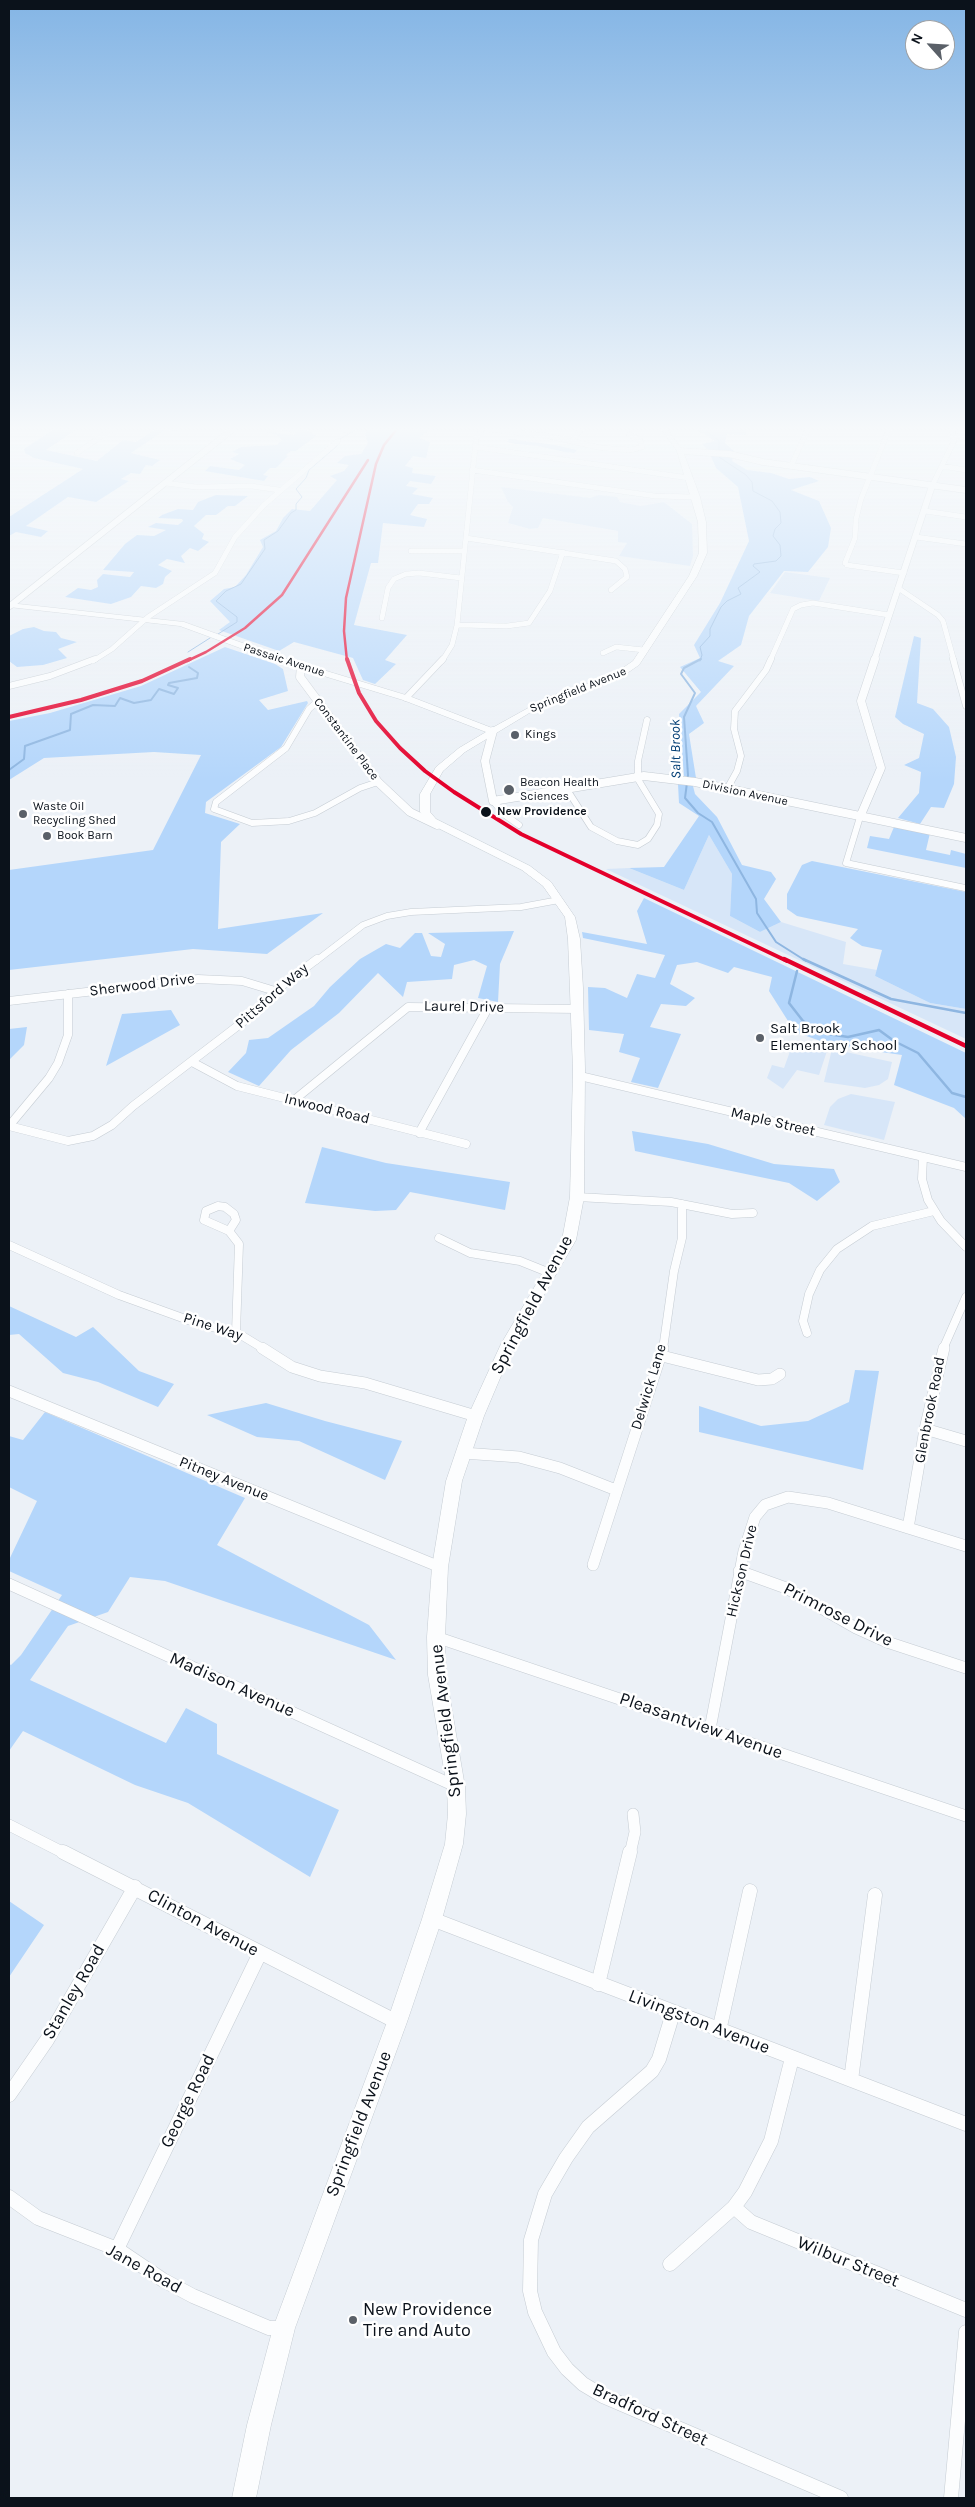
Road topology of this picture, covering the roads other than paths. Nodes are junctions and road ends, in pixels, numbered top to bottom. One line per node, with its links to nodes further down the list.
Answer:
1 (86, 546): 15 (street)
2 (230, 546): 18 (street)
3 (465, 546): 8 (street)
4 (521, 546): 10 (street)
5 (703, 546): 20 (main road, Springfield Avenue)
6 (852, 546): 11 (street)
7 (913, 546): 11 (street)
8 (464, 550): 9 (street); 12 (street)
9 (411, 551)
10 (563, 552): 14 (street); 19 (street)
11 (904, 573): 13 (street)
12 (461, 578): 17 (street); 19 (street)
13 (898, 588): 16 (street); 27 (street)
14 (611, 590)
15 (9, 606): 18 (main road, Passaic Avenue)
16 (889, 615): 37 (street); 42 (street)
17 (382, 618)
18 (145, 619): 22 (main road, Passaic Avenue); 26 (street)
19 (457, 625): 28 (street)
20 (644, 650): 21 (street); 32 (main road, Springfield Avenue)
21 (603, 653)
22 (284, 661): 23 (main road, Passaic Avenue); 25 (main road)
23 (301, 666): 24 (main road, Passaic Avenue); 25 (street)
24 (314, 670): 25 (main road); 28 (main road, Passaic Avenue)
25 (300, 677): 29 (street, Constantine Place)
26 (9, 686)
27 (964, 687): 30 (street)
28 (406, 698): 32 (main road, Passaic Avenue)
29 (318, 701): 34 (street, Constantine Place); 41 (street)
30 (966, 706)
31 (647, 720): 33 (street)
32 (493, 731): 35 (main road, Springfield Avenue); 38 (street)
33 (637, 776): 36 (street, Division Avenue); 36 (street); 37 (street, Division Avenue)
34 (378, 782): 39 (street, Constantine Place); 41 (street)
35 (430, 783): 40 (main road, Springfield Avenue); 43 (main road)
36 (566, 788): 38 (street, Division Avenue)
37 (727, 789): 42 (street, Division Avenue)
38 (493, 801): 44 (street)
39 (405, 806): 40 (street, Constantine Place); 43 (street, Constantine Place)
40 (425, 812): 43 (main road, Springfield Avenue)
41 (219, 813)
42 (860, 817): 45 (street, Division Avenue); 48 (street)
43 (442, 825): 46 (main road, Springfield Avenue)
44 (519, 825)
45 (966, 838)
46 (549, 886): 47 (main road); 49 (main road, Springfield Avenue)
47 (563, 886)
48 (965, 888)
49 (559, 900): 50 (street, Pittsford Way); 54 (main road, Springfield Avenue)
50 (275, 991): 51 (street, Sherwood Drive); 55 (street, Pittsford Way)
51 (68, 994): 52 (street, Sherwood Drive); 58 (street)
52 (9, 1001)
53 (488, 1008): 54 (street, Laurel Drive); 57 (street, Laurel Drive); 59 (street)
54 (578, 1009): 56 (main road, Springfield Avenue)
55 (192, 1062): 57 (street, Inwood Road); 58 (street, Pittsford Way)
56 (580, 1076): 61 (street, Maple Street); 63 (main road, Springfield Avenue)
57 (293, 1101): 59 (street, Inwood Road)
58 (9, 1126)
59 (419, 1133): 60 (street, Inwood Road)
60 (466, 1144)
61 (924, 1157): 62 (street, Maple Street); 65 (street)
62 (966, 1167)
63 (577, 1197): 64 (street); 71 (main road, Springfield Avenue)
64 (682, 1204): 66 (street); 75 (street, Delwick Lane)
65 (934, 1211): 70 (street); 74 (street)
66 (753, 1213)
67 (229, 1231): 73 (street)
68 (439, 1238): 71 (street)
69 (9, 1244): 73 (street, Pine Way)
70 (966, 1247)
71 (550, 1272): 78 (main road, Springfield Avenue)
72 (966, 1298): 79 (street, Glenbrook Road)
73 (236, 1332): 78 (street, Pine Way)
74 (807, 1333)
75 (662, 1356): 76 (street); 82 (street, Delwick Lane)
76 (780, 1374)
77 (9, 1391): 86 (street, Pitney Avenue)
78 (476, 1416): 81 (main road, Springfield Avenue)
79 (925, 1429): 80 (street); 83 (street, Glenbrook Road)
80 (966, 1441)
81 (463, 1453): 82 (street); 86 (main road, Springfield Avenue)
82 (616, 1490): 85 (street, Delwick Lane)
83 (908, 1528): 84 (street, Hickson Drive); 87 (street, Hickson Drive)
84 (966, 1546)
85 (593, 1565)
86 (440, 1567): 89 (main road, Springfield Avenue)
87 (739, 1571): 90 (street, Primrose Drive); 91 (street, Hickson Drive)
88 (9, 1584): 92 (street, Madison Avenue)
89 (436, 1637): 91 (street, Pleasantview Avenue); 92 (main road, Springfield Avenue)
90 (966, 1668)
91 (710, 1729): 94 (street, Pleasantview Avenue)
92 (456, 1786): 99 (main road, Springfield Avenue)
93 (633, 1814): 101 (street)
94 (966, 1816)
95 (9, 1825): 96 (street, Clinton Avenue)
96 (135, 1887): 100 (street, Clinton Avenue); 107 (street, Stanley Road)
97 (750, 1891): 104 (street)
98 (875, 1895): 106 (street)
99 (432, 1919): 101 (street, Livingston Avenue); 103 (main road, Springfield Avenue)
100 (260, 1953): 103 (street, Clinton Avenue); 111 (street, George Road)
101 (598, 1984): 102 (street, Livingston Avenue)
102 (673, 2013): 104 (street, Livingston Avenue); 117 (street, Bradford Street)
103 (397, 2022): 114 (main road, Springfield Avenue)
104 (719, 2031): 105 (street, Livingston Avenue)
105 (792, 2058): 106 (street, Livingston Avenue); 110 (street)
106 (851, 2080): 108 (street, Livingston Avenue)
107 (9, 2095)
108 (966, 2124)
109 (9, 2197): 111 (street, Jane Road)
110 (734, 2206): 112 (street); 113 (street, Wilbur Street)
111 (117, 2250): 114 (street, Jane Road)
112 (670, 2264)
113 (966, 2310)
114 (284, 2328): 116 (main road, Springfield Avenue)
115 (966, 2332): 118 (street)
116 (244, 2498)
117 (841, 2498)
118 (950, 2498)

